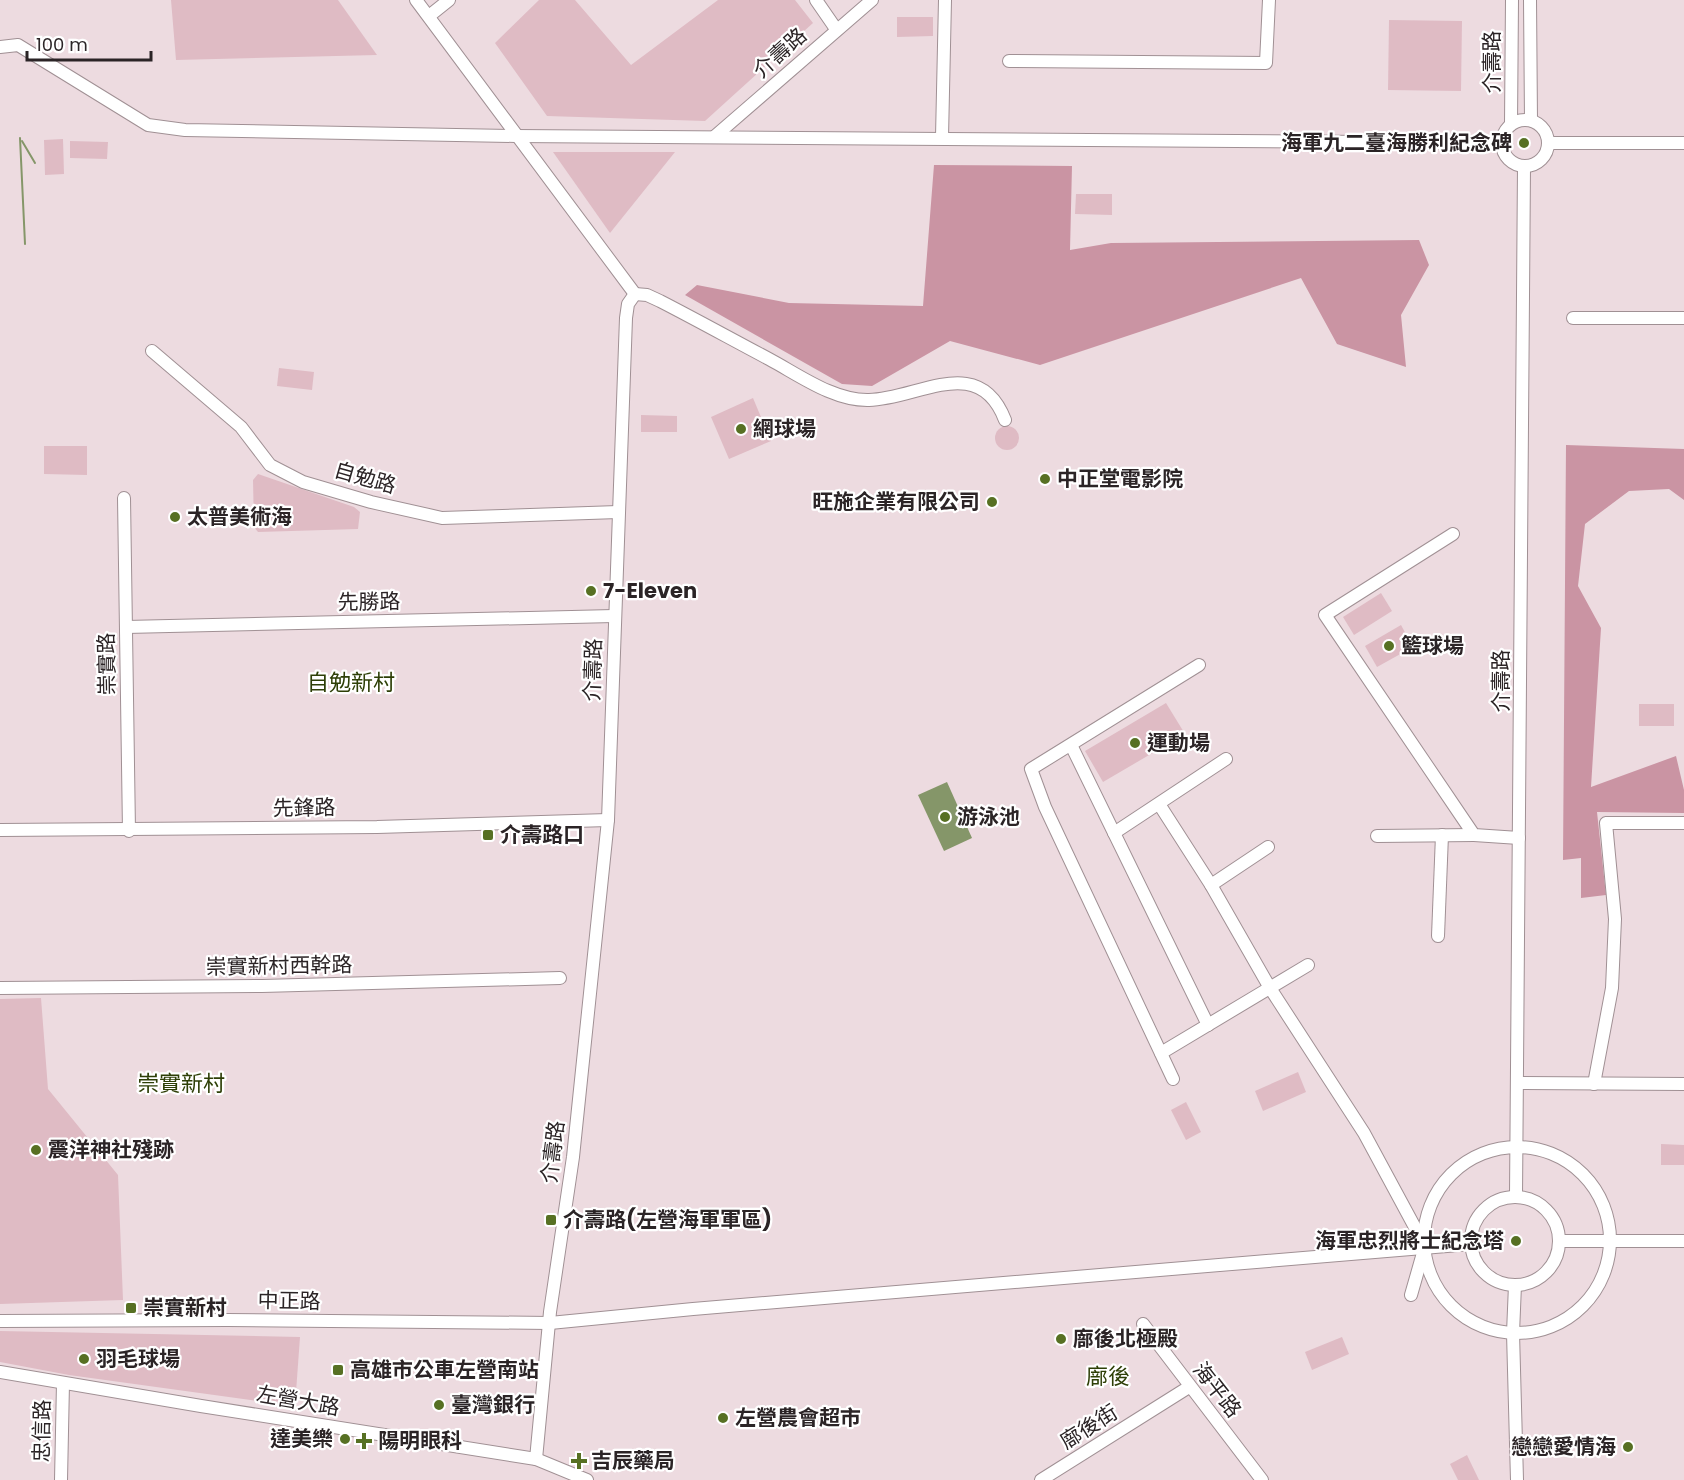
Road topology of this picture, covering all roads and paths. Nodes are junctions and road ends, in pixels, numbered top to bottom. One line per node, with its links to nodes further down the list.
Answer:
1 (416, 0): 9 (street)
2 (449, 0): 9 (street)
3 (816, 0): 10 (street)
4 (872, 0): 10 (street, 介壽路)
5 (945, 0): 17 (street)
6 (1269, 0): 12 (street)
7 (1512, 0): 14 (street, 介壽路)
8 (1530, 0): 13 (street, 介壽路)
9 (429, 16): 15 (street)
10 (836, 29): 16 (street, 介壽路)
11 (0, 46): 15 (street)
12 (1009, 62)
13 (1531, 120): 14 (street); 19 (street)
14 (1511, 124): 18 (street)
15 (515, 136): 16 (street); 22 (street)
16 (714, 137): 17 (street)
17 (942, 138): 18 (street)
18 (1501, 143): 21 (street)
19 (1548, 143): 20 (street); 21 (street)
20 (1684, 143)
21 (1524, 167): 44 (street, 介壽路)
22 (635, 294): 26 (street); 28 (street, 介壽路)
23 (1573, 318): 24 (street)
24 (1684, 318)
25 (152, 351): 28 (street, 自勉路)
26 (1005, 420)
27 (124, 498): 31 (street, 崇實路)
28 (618, 512): 30 (street, 介壽路)
29 (1453, 534): 41 (street)
30 (614, 616): 31 (street, 先勝路); 36 (street, 介壽路)
31 (126, 627): 39 (street, 崇實路)
32 (1199, 665): 33 (street)
33 (1071, 745): 40 (street); 53 (street)
34 (1226, 759): 35 (street)
35 (1159, 804): 40 (street); 46 (street)
36 (608, 820): 39 (street, 先鋒路); 68 (street, 介壽路)
37 (1684, 823): 56 (street)
38 (0, 830): 39 (street, 先鋒路)
39 (129, 831)
40 (1114, 833): 52 (street)
41 (1474, 835): 43 (street); 44 (street)
42 (1377, 836): 43 (street)
43 (1442, 836): 47 (street)
44 (1519, 838): 55 (street, 介壽路)
45 (1268, 848): 46 (street)
46 (1211, 885): 51 (street)
47 (1438, 936)
48 (1308, 965): 51 (street)
49 (560, 978): 50 (street, 崇實新村西幹路)
50 (0, 988)
51 (1270, 988): 52 (street); 64 (street)
52 (1208, 1025): 53 (street)
53 (1161, 1053): 54 (street)
54 (1173, 1079)
55 (1518, 1083): 56 (street); 58 (street, 介壽路)
56 (1594, 1083): 57 (street)
57 (1684, 1083)
58 (1517, 1147): 59 (street, 介壽路); 62 (street); 64 (street)
59 (1516, 1196): 60 (street); 63 (street)
60 (1559, 1241): 62 (street); 65 (street)
61 (1684, 1241): 62 (street)
62 (1610, 1242): 70 (street)
63 (1471, 1244): 64 (street, 中正路); 65 (street)
64 (1425, 1246): 66 (street); 68 (street, 中正路); 70 (street)
65 (1515, 1285): 70 (street)
66 (1411, 1295)
67 (0, 1321): 68 (street, 中正路)
68 (550, 1323): 74 (street, 介壽路)
69 (1143, 1324): 73 (street, 海平路)
70 (1513, 1333): 79 (street)
71 (0, 1372): 72 (street, 左營大路)
72 (63, 1383): 74 (street, 左營大路); 75 (street, 忠信路)
73 (1189, 1387): 77 (street, 廍後街); 78 (street, 海平路)
74 (536, 1459): 76 (street, 左營大路)
75 (61, 1480)
76 (587, 1480)
77 (1041, 1480)
78 (1262, 1480)
79 (1516, 1480)

